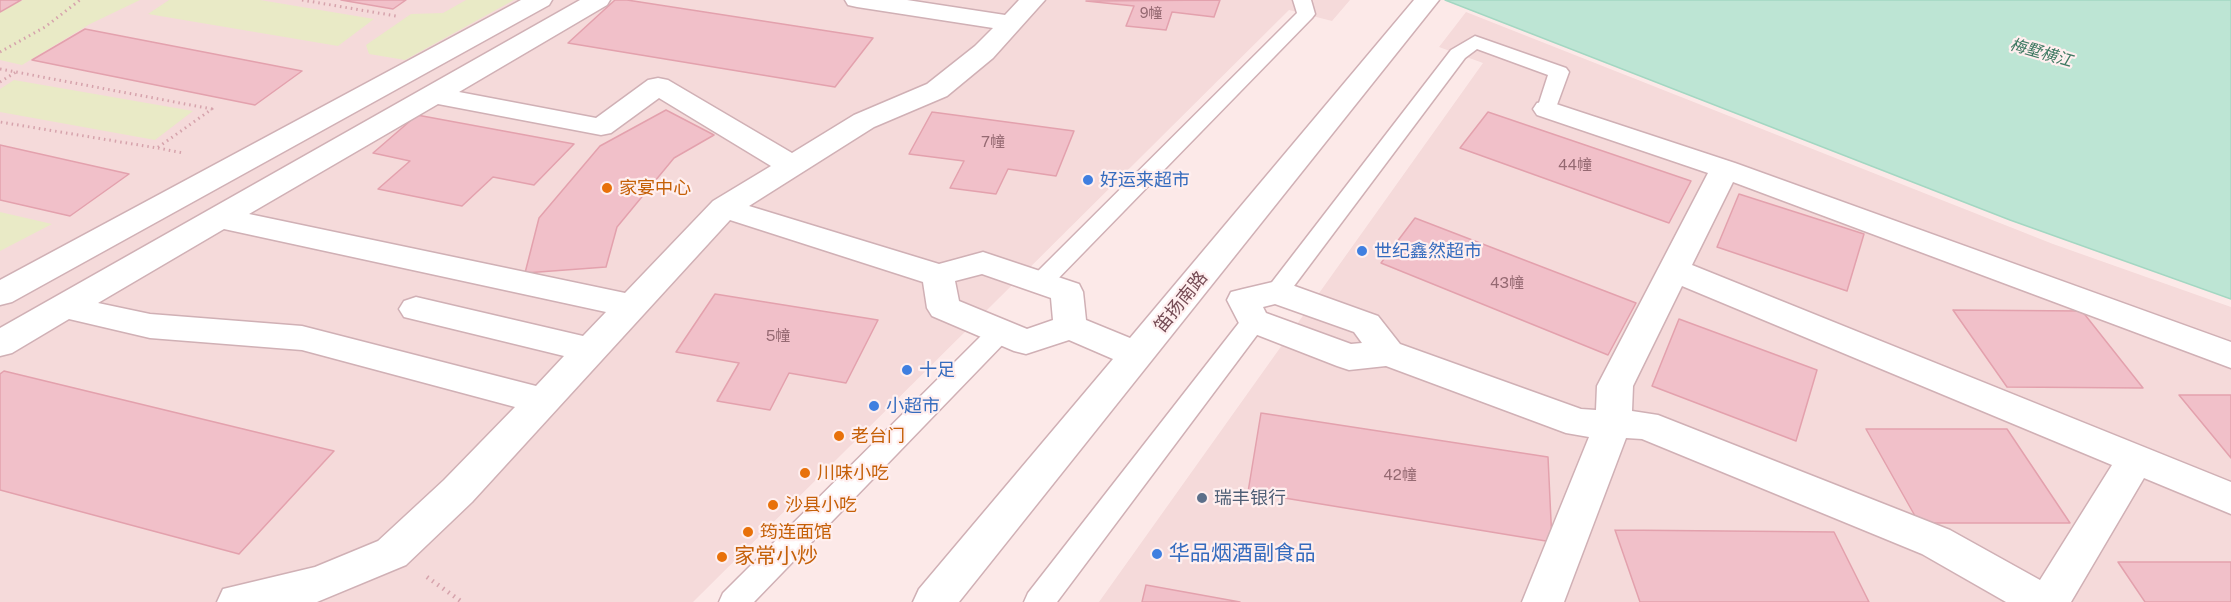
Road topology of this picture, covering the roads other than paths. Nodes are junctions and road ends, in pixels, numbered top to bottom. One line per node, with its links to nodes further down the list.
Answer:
1 (540, 0): 18 (street)
2 (598, 0): 7 (street)
3 (857, 0): 6 (street)
4 (1302, 0): 16 (lane)
5 (1427, 0): 15 (street, 笛扬南路)
6 (1022, 11): 9 (street)
7 (433, 95): 9 (street); 12 (street)
8 (1547, 109): 10 (street); 17 (lane)
9 (792, 166): 11 (street)
10 (1725, 169): 13 (street); 28 (street)
11 (724, 208): 14 (street); 19 (street)
12 (219, 218): 19 (street); 20 (street)
13 (1672, 269): 31 (street); 32 (street)
14 (938, 275): 16 (street); 24 (street)
15 (1197, 281): 22 (street); 29 (street, 笛扬南路)
16 (1040, 283): 23 (street)
17 (1277, 292): 22 (street); 27 (street)
18 (0, 294)
19 (632, 306): 26 (street)
20 (64, 307): 25 (street); 30 (street)
21 (416, 309): 26 (street)
22 (1249, 310): 27 (street); 37 (lane)
23 (1070, 327): 24 (street); 29 (street)
24 (1001, 331): 35 (lane)
25 (0, 344)
26 (591, 350): 30 (street)
27 (1388, 353): 31 (street)
28 (2231, 354)
29 (1137, 355): 36 (street, 笛扬南路)
30 (543, 401): 34 (street)
31 (1613, 424): 38 (street); 39 (street)
32 (2136, 459): 33 (street); 40 (street)
33 (2231, 498)
34 (238, 602)
35 (734, 602)
36 (934, 602)
37 (1039, 602)
38 (1543, 602)
39 (2043, 602)
40 (2049, 602)

